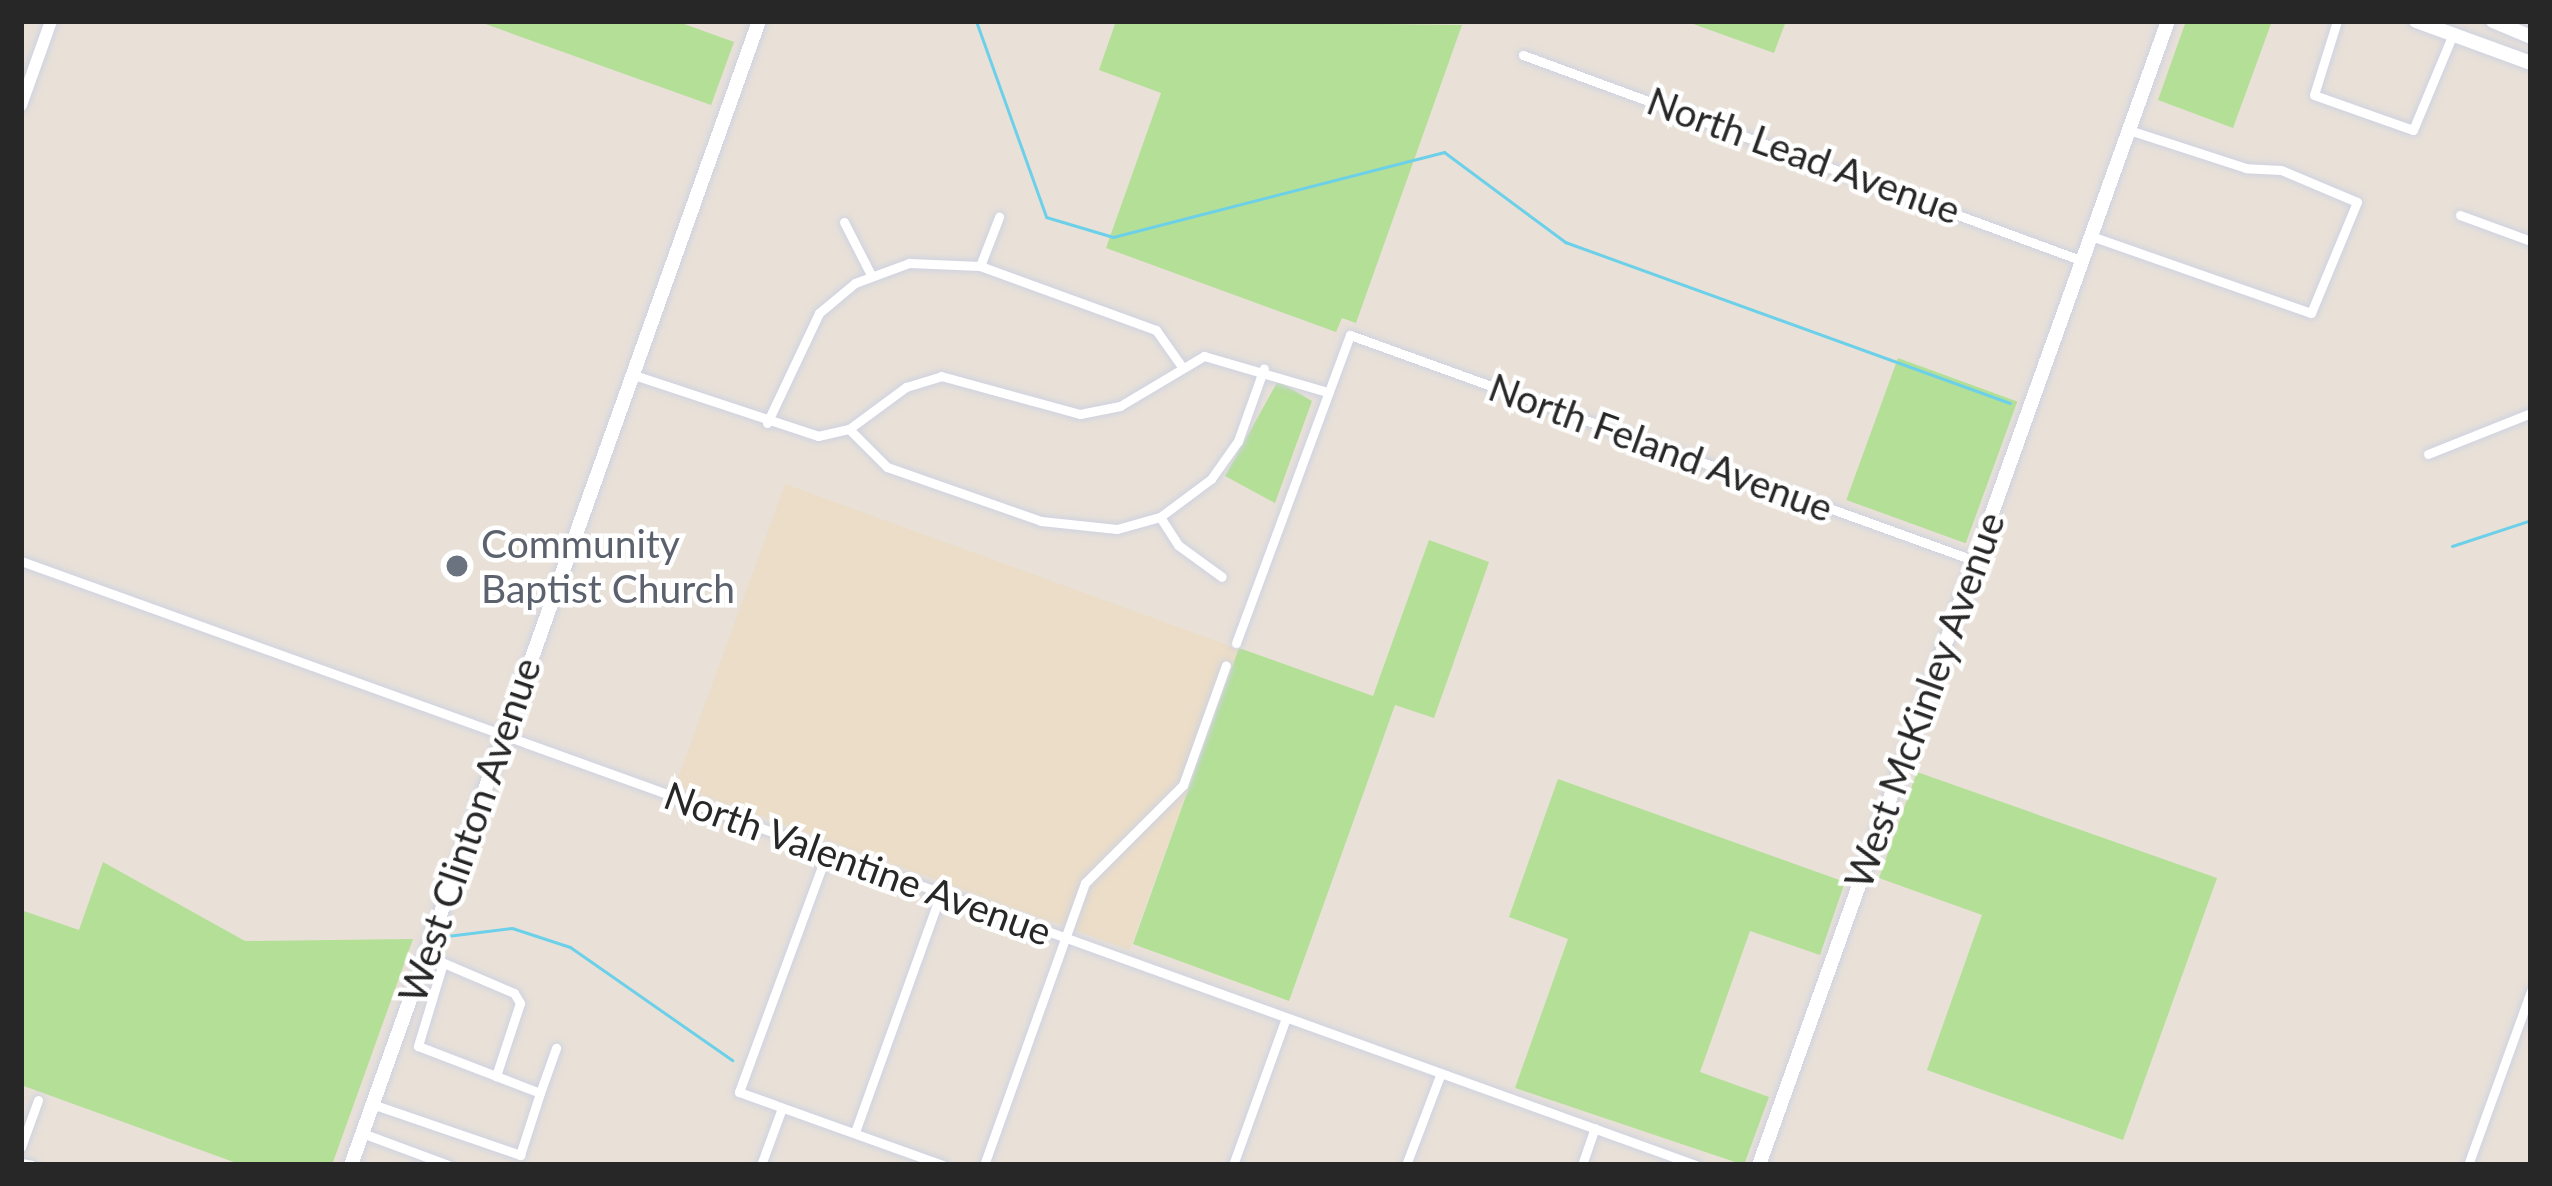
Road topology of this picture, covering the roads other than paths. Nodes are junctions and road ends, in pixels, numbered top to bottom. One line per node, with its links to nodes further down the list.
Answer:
1 (51, 21): 11 (street)
2 (759, 21): 23 (main road, West Clinton Avenue)
3 (2168, 21): 12 (main road, West McKinley Avenue)
4 (2337, 21): 7 (street)
5 (2416, 21): 7 (main road)
6 (2502, 23): 8 (main road)
7 (2453, 34): 10 (main road)
8 (2531, 37)
9 (1523, 55): 18 (street, North Lead Avenue)
10 (2531, 63)
11 (21, 105)
12 (2129, 130): 16 (main road, West McKinley Avenue); 16 (street)
13 (2460, 215): 17 (street)
14 (999, 217): 19 (street)
15 (844, 222): 20 (street)
16 (2092, 236): 18 (main road, West McKinley Avenue)
17 (2531, 241)
18 (2083, 261): 30 (main road, West McKinley Avenue)
19 (980, 266): 20 (street); 21 (street)
20 (871, 275): 26 (street)
21 (1180, 364): 22 (street); 27 (street)
22 (1264, 368): 24 (street); 29 (street)
23 (632, 374): 26 (street); 35 (main road, West Clinton Avenue)
24 (1328, 392): 30 (street, North Feland Avenue); 33 (street)
25 (2531, 413): 28 (street)
26 (767, 423): 27 (street)
27 (849, 429): 29 (street)
28 (2428, 454)
29 (1160, 517): 32 (street)
30 (1973, 560): 65 (main road, West McKinley Avenue)
31 (21, 561): 35 (street, North Valentine Avenue)
32 (1222, 577)
33 (1236, 643)
34 (1226, 665): 38 (street)
35 (501, 735): 36 (street, North Valentine Avenue); 39 (main road, West Clinton Avenue)
36 (828, 850): 37 (street, North Valentine Avenue); 49 (street)
37 (940, 893): 38 (street, North Valentine Avenue); 51 (street)
38 (1065, 938): 42 (street, North Valentine Avenue); 60 (street)
39 (425, 955): 40 (street); 48 (main road, West Clinton Avenue)
40 (443, 963): 45 (street); 45 (street)
41 (2531, 991): 66 (street)
42 (1286, 1018): 44 (street, North Valentine Avenue); 61 (street)
43 (556, 1048): 46 (street)
44 (1441, 1072): 50 (street, North Valentine Avenue); 62 (street)
45 (496, 1076): 46 (street)
46 (540, 1093): 48 (street)
47 (38, 1100): 53 (street)
48 (372, 1104): 52 (main road, West Clinton Avenue)
49 (782, 1108): 51 (street); 58 (street)
50 (1594, 1128): 63 (street); 64 (street, North Valentine Avenue)
51 (855, 1132): 59 (street)
52 (362, 1133): 56 (main road, West Clinton Avenue); 57 (street)
53 (21, 1147)
54 (21, 1163): 55 (street)
55 (32, 1165)
56 (351, 1165)
57 (448, 1165)
58 (761, 1165)
59 (944, 1165)
60 (984, 1165)
61 (1233, 1165)
62 (1406, 1165)
63 (1582, 1165)
64 (1696, 1165)
65 (1759, 1165)
66 (2468, 1165)

